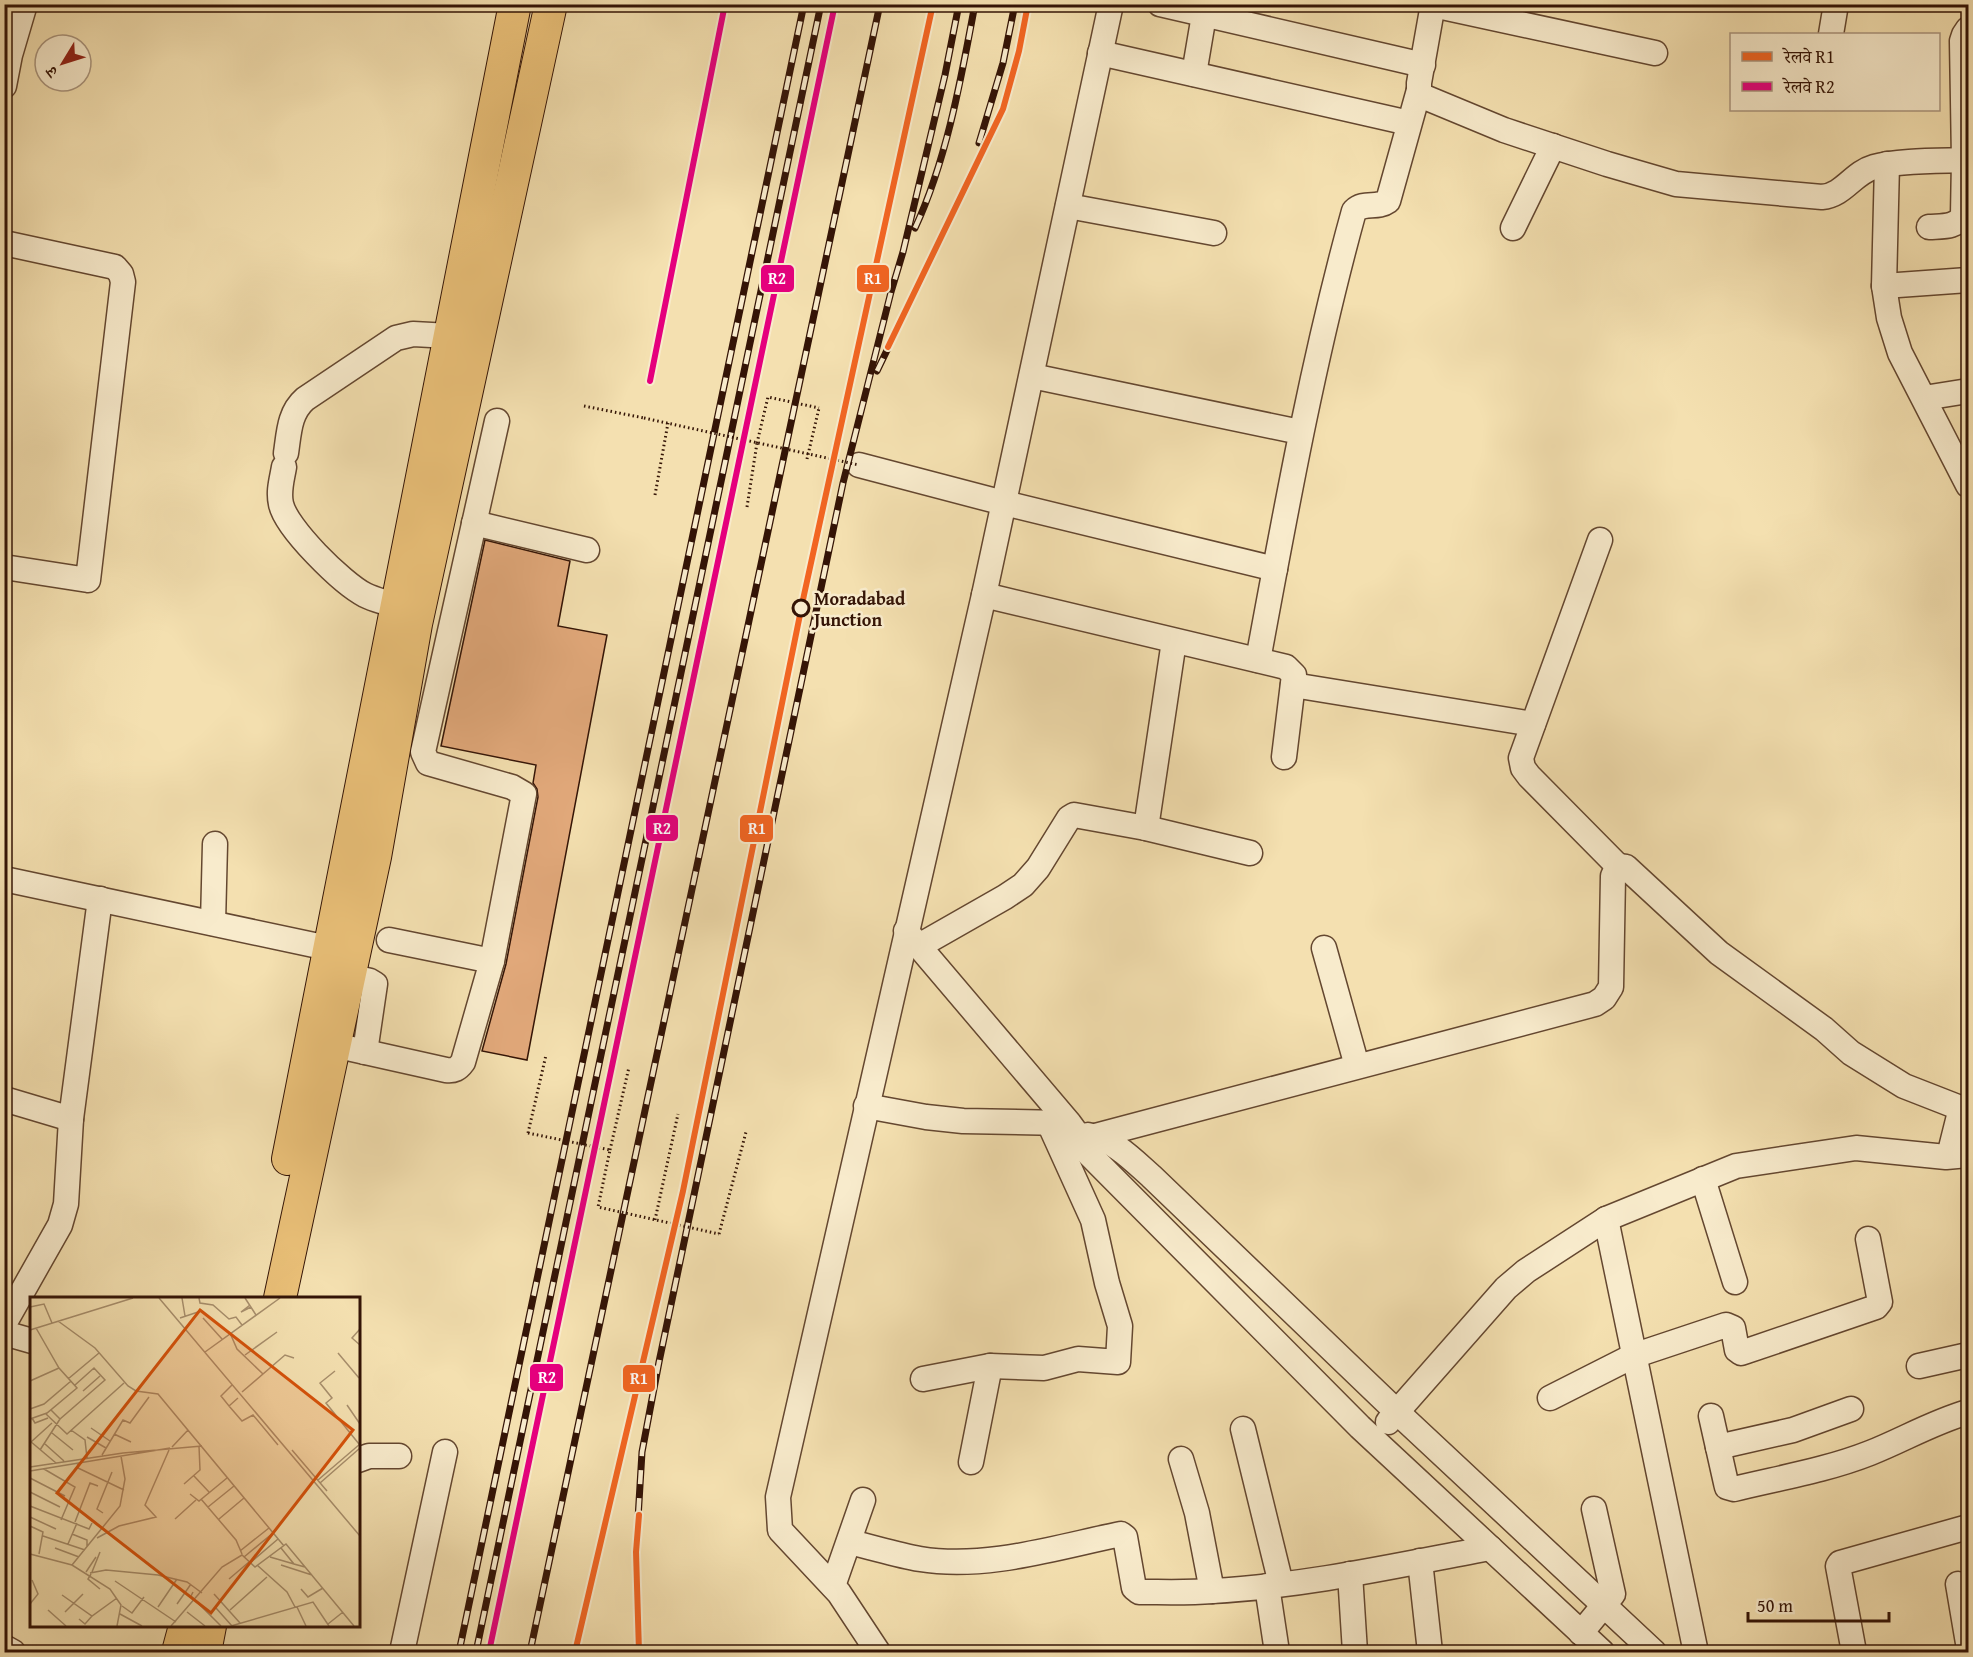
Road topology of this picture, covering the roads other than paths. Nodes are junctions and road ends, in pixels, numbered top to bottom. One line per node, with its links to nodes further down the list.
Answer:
1 (25, 4): 15 (street)
2 (515, 4): 28 (main road)
3 (551, 4): 30 (main road)
4 (1111, 4): 11 (street)
5 (1160, 4): 8 (street)
6 (1836, 4): 10 (street)
7 (1433, 5): 12 (street); 13 (street)
8 (1204, 15): 13 (street); 14 (street)
9 (1968, 29): 19 (street)
10 (1831, 33)
11 (1100, 53): 14 (street); 21 (street)
12 (1655, 53)
13 (1423, 65): 16 (street)
14 (1194, 74): 17 (street)
15 (4, 86)
16 (1419, 90): 17 (street); 18 (street)
17 (1409, 123): 34 (street)
18 (1553, 146): 20 (street); 23 (street)
19 (1966, 160): 20 (street); 22 (street)
20 (1887, 164): 27 (street)
21 (1068, 206): 24 (street); 29 (street)
22 (1929, 227)
23 (1513, 228)
24 (1214, 233)
25 (4, 243): 42 (street)
26 (1968, 280): 27 (street)
27 (1884, 285): 32 (street)
28 (450, 336): 30 (main road); 45 (street)
29 (1032, 376): 34 (street); 38 (street)
30 (453, 388): 45 (main road); 51 (main road)
31 (1968, 391): 32 (street)
32 (1924, 398): 35 (street)
33 (497, 421): 39 (street)
34 (1300, 432): 43 (street)
35 (1959, 447): 37 (street)
36 (859, 465): 38 (street)
37 (1968, 485)
38 (1004, 503): 43 (street); 44 (street)
39 (474, 523): 41 (street); 63 (street)
40 (1600, 540): 49 (street)
41 (587, 550)
42 (4, 567)
43 (1275, 569): 47 (street)
44 (984, 596): 46 (street); 59 (street)
45 (396, 606): 51 (main road)
46 (1174, 641): 47 (street); 52 (street)
47 (1257, 660): 48 (street)
48 (1293, 685): 49 (street); 50 (street)
49 (1533, 724): 55 (street)
50 (1284, 757)
51 (379, 759): 61 (main road); 64 (main road)
52 (1146, 828): 54 (street); 59 (street)
53 (215, 844): 58 (street)
54 (1250, 853)
55 (1618, 866): 67 (street); 70 (street)
56 (4, 879): 57 (street)
57 (100, 899): 58 (street); 71 (street)
58 (213, 924): 61 (street)
59 (912, 938): 69 (street); 72 (street)
60 (389, 940): 63 (street)
61 (328, 948): 78 (main road)
62 (1324, 948): 67 (street)
63 (492, 961): 66 (street)
64 (349, 976): 65 (main road); 66 (street)
65 (334, 1045): 66 (street); 79 (main road)
66 (365, 1052)
67 (1357, 1066): 72 (street)
68 (4, 1099): 71 (street)
69 (866, 1106): 72 (street); 110 (street)
70 (1965, 1109): 73 (street)
71 (71, 1119): 80 (street)
72 (1072, 1129): 85 (street); 90 (street); 94 (street)
73 (1959, 1156): 74 (street)
74 (1702, 1179): 75 (street); 77 (street)
75 (1606, 1219): 84 (street); 90 (street)
76 (1868, 1239): 84 (street)
77 (1735, 1282)
78 (261, 1297)
79 (280, 1297)
80 (4, 1324)
81 (4, 1333): 82 (street)
82 (30, 1340)
83 (1968, 1355): 86 (street)
84 (1633, 1356): 88 (street); 127 (street)
85 (990, 1366): 87 (street); 100 (street)
86 (1919, 1366)
87 (923, 1379)
88 (1550, 1398)
89 (1851, 1409): 95 (street)
90 (1397, 1412): 94 (street); 112 (street)
91 (1968, 1412): 95 (street)
92 (1711, 1416): 95 (street)
93 (1243, 1429): 109 (street)
94 (1374, 1439): 105 (street)
95 (1718, 1447)
96 (444, 1452): 121 (street)
97 (399, 1456): 98 (street)
98 (360, 1459)
99 (1181, 1459): 111 (street)
100 (970, 1462)
101 (863, 1500): 104 (street)
102 (1594, 1509): 112 (street)
103 (1968, 1527): 128 (street)
104 (849, 1542): 110 (street); 111 (street)
105 (1490, 1548): 106 (street); 116 (street)
106 (1420, 1561): 107 (street); 125 (street)
107 (1350, 1574): 109 (street); 124 (street)
108 (1958, 1584): 115 (street)
109 (1274, 1585): 111 (street); 123 (street)
110 (833, 1586): 122 (street)
111 (1212, 1592)
112 (1604, 1606): 116 (street); 126 (street)
113 (185, 1627): 119 (main road)
114 (210, 1627): 120 (main road)
115 (1968, 1643)
116 (1585, 1644)
117 (4, 1647): 118 (street)
118 (13, 1653)
119 (178, 1653)
120 (205, 1653)
121 (402, 1653)
122 (878, 1653)
123 (1277, 1653)
124 (1355, 1653)
125 (1430, 1653)
126 (1654, 1653)
127 (1693, 1653)
128 (1854, 1653)

